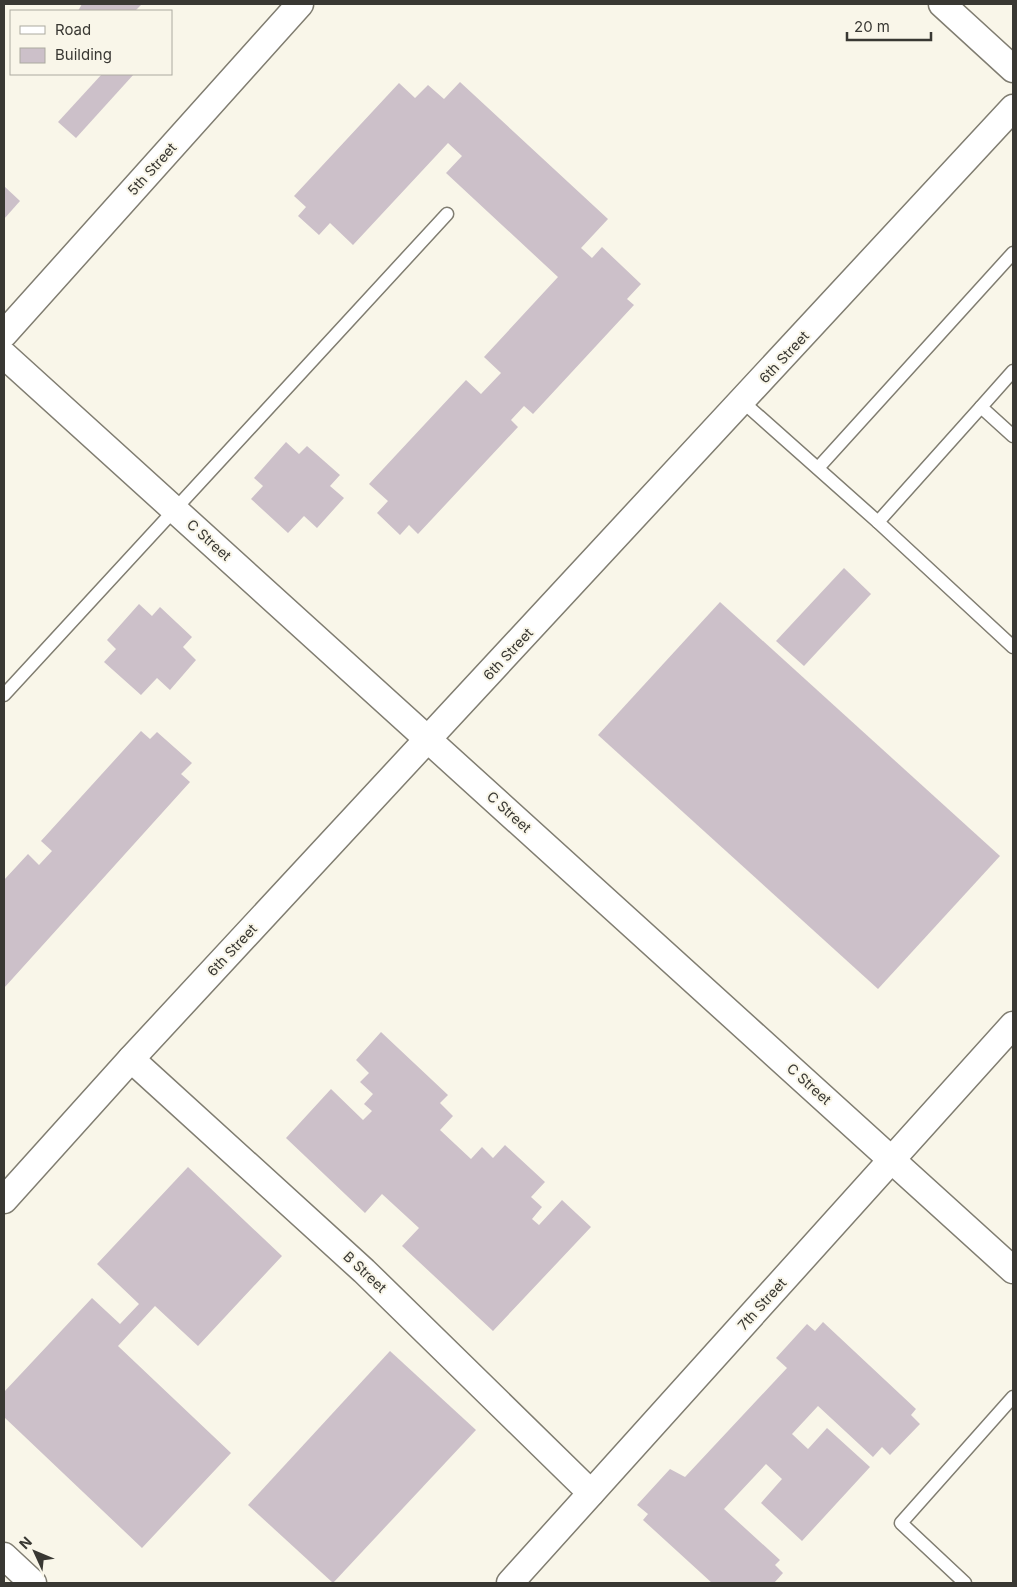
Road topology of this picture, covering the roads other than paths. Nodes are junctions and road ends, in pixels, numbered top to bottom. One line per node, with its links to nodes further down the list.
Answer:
1 (300, 4): 7 (street, 5th Street)
2 (942, 4): 3 (street)
3 (1013, 69)
4 (1013, 108): 10 (street, 6th Street)
5 (447, 214): 14 (lane)
6 (1013, 253): 13 (lane)
7 (4, 334)
8 (4, 355): 14 (street, C Street)
9 (1013, 371): 11 (lane)
10 (742, 402): 13 (lane); 18 (street, 6th Street)
11 (981, 407): 12 (lane); 15 (lane)
12 (1013, 436)
13 (818, 468): 15 (lane)
14 (175, 509): 17 (lane); 18 (street, C Street)
15 (878, 522): 16 (lane)
16 (1013, 647)
17 (4, 694)
18 (429, 739): 20 (street, 6th Street); 21 (street, C Street)
19 (1013, 1025): 21 (street, 7th Street)
20 (130, 1059): 22 (street, 6th Street); 25 (street, B Street)
21 (892, 1159): 23 (street, C Street); 25 (street, 7th Street)
22 (4, 1200)
23 (1013, 1270)
24 (1013, 1397): 29 (lane)
25 (591, 1494): 28 (street, 7th Street)
26 (4, 1556): 27 (street)
27 (32, 1583)
28 (510, 1583)
29 (965, 1583)

